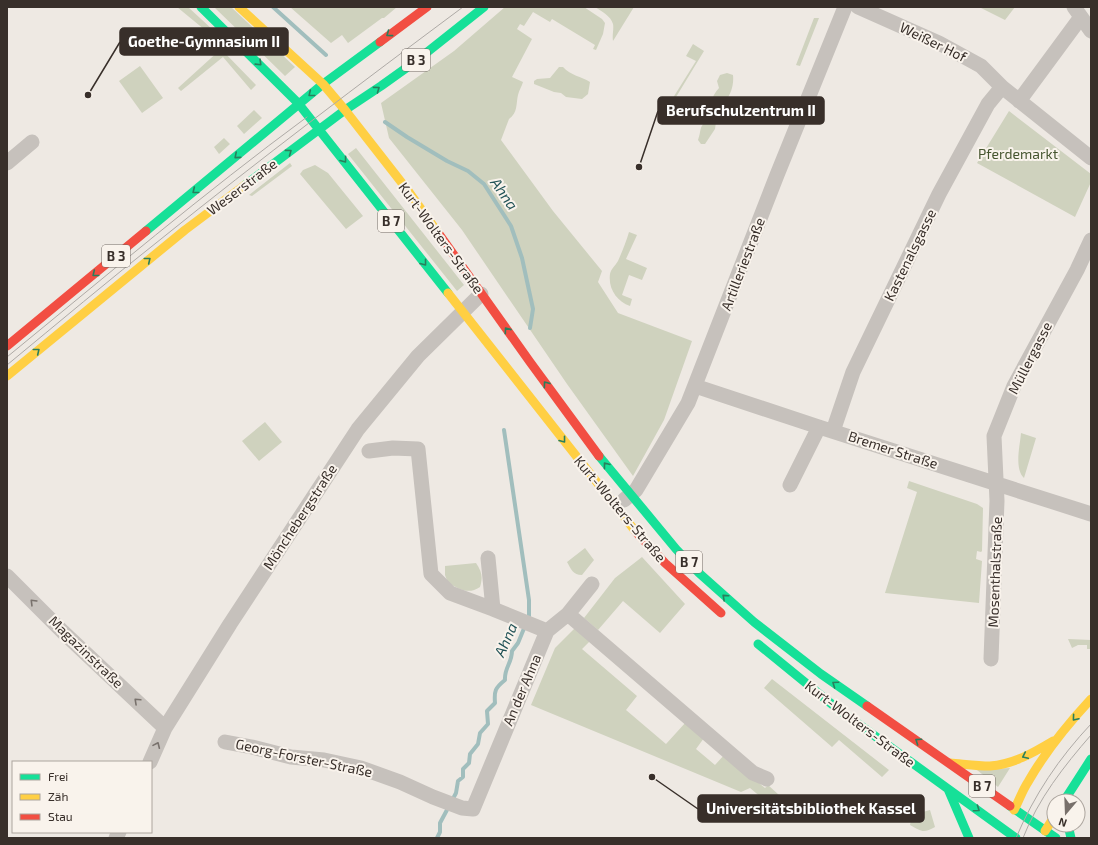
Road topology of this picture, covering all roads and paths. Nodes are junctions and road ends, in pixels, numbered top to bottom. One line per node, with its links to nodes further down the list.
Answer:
1 (201, 7): 12 (main road, B 7, one-way to 12)
2 (239, 7): 9 (main road, B 7)
3 (427, 7): 9 (main road, Weserstraße / B 3, one-way to 9)
4 (484, 7): 13 (main road, Weserstraße / B 3, one-way to 4)
5 (845, 7): 23 (street, Artilleriestraße)
6 (858, 7): 10 (street, Weißer Hof)
7 (1078, 12): 8 (street); 11 (street)
8 (1091, 31)
9 (323, 84): 12 (main road, Weserstraße / B 3, one-way to 12); 13 (main road, Kurt-Wolters-Straße / B 7)
10 (1002, 87): 11 (street); 24 (street, Kastenalsgasse)
11 (1020, 101): 16 (street)
12 (298, 103): 14 (main road, Kurt-Wolters-Straße / B 7); 21 (main road, Weserstraße / B 3, one-way to 21)
13 (345, 110): 14 (main road, Weserstraße / B 3); 19 (main road, Kurt-Wolters-Straße / B 7)
14 (320, 129): 20 (main road, Kurt-Wolters-Straße / B 7, one-way to 20); 22 (main road, Weserstraße / B 3, one-way to 14)
15 (32, 142): 17 (street)
16 (1091, 158)
17 (7, 163)
18 (1091, 240): 26 (street, Müllergasse)
19 (481, 294): 20 (street, Mönchebergstraße); 28 (main road, Kurt-Wolters-Straße / B 7, one-way to 19)
20 (462, 312): 29 (main road, Kurt-Wolters-Straße / B 7, one-way to 29); 41 (street, Mönchebergstraße)
21 (7, 346)
22 (7, 376)
23 (695, 386): 24 (street, Bremer Straße); 28 (street, Artilleriestraße)
24 (826, 429): 26 (street, Bremer Straße); 27 (street, Kastenalsgasse)
25 (370, 451): 34 (street)
26 (997, 484): 30 (street, Bremer Straße); 39 (street, Mosenthalstraße)
27 (790, 485)
28 (630, 495): 29 (street, Artilleriestraße); 46 (main road, Kurt-Wolters-Straße / B 7, one-way to 28)
29 (616, 507): 36 (main road, Kurt-Wolters-Straße / B 7)
30 (1091, 514)
31 (488, 558): 34 (street)
32 (7, 576): 41 (street, Magazinstraße, one-way to 32)
33 (592, 584): 35 (street, An der Ahna)
34 (493, 609): 37 (street)
35 (568, 614): 37 (street, An der Ahna); 47 (street)
36 (728, 620)
37 (547, 631): 52 (street, An der Ahna)
38 (751, 639): 49 (main road, Kurt-Wolters-Straße / B 7)
39 (991, 659)
40 (1091, 699): 42 (main road, one-way to 42)
41 (165, 728): 45 (street, Mönchebergstraße, one-way to 41)
42 (1059, 737): 46 (main road, one-way to 46); 53 (main road)
43 (225, 742): 52 (street, Georg-Forster-Straße)
44 (1091, 759): 48 (main road)
45 (150, 761)
46 (950, 763): 53 (main road, Kurt-Wolters-Straße / B 7)
47 (767, 779)
48 (1075, 784): 50 (main road); 51 (main road)
49 (948, 789): 53 (main road, Kurt-Wolters-Straße, one-way to 53); 55 (main road, B 7)
50 (1069, 793)
51 (1073, 793)
52 (465, 808)
53 (1008, 823): 54 (main road, B 7); 56 (main road, Kurt-Wolters-Straße)
54 (1043, 834): 57 (main road)
55 (969, 838)
56 (1016, 838)
57 (1056, 838)

